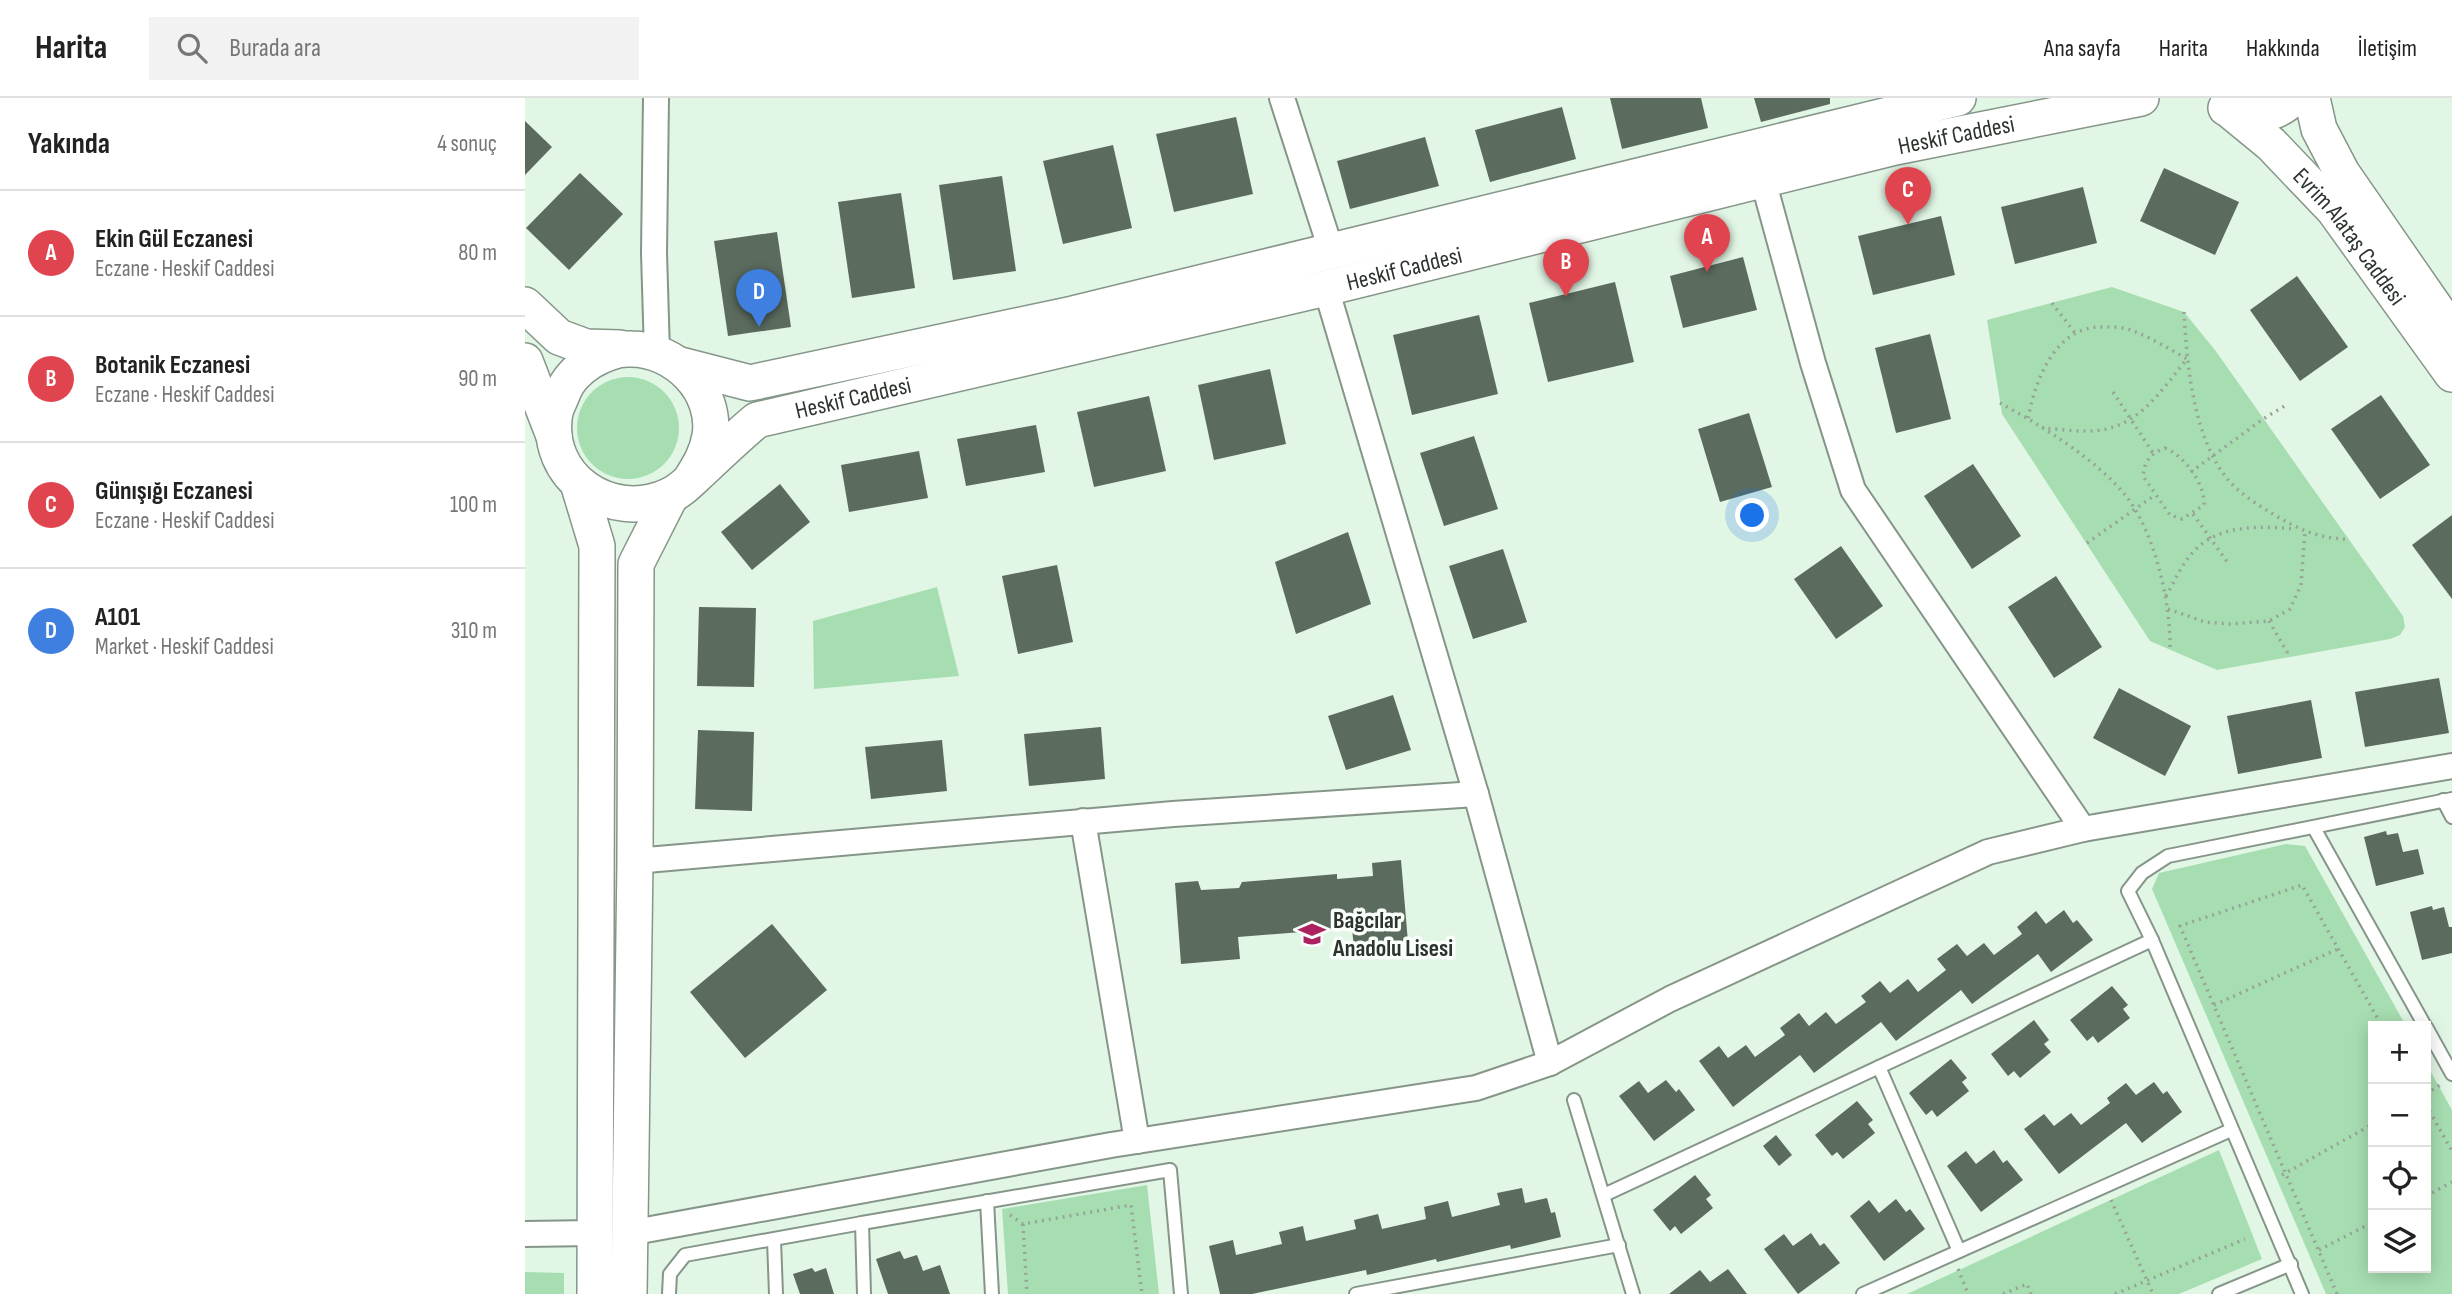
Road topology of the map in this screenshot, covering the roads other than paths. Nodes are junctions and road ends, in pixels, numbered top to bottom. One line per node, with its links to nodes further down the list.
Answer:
1 (656, 98): 13 (street)
2 (1282, 98): 9 (street)
3 (1958, 98): 9 (main road)
4 (2141, 98): 8 (main road, Heskif Caddesi)
5 (2293, 98): 7 (main road)
6 (2312, 98): 12 (main road, Evrim Alataş Caddesi)
7 (2216, 102): 15 (main road, Evrim Alataş Caddesi)
8 (1763, 180): 10 (main road, Heskif Caddesi); 25 (street)
9 (1331, 250): 13 (main road)
10 (1326, 288): 18 (main road, Heskif Caddesi); 20 (street)
11 (525, 305): 13 (main road)
12 (2452, 332)
13 (656, 355): 16 (main road); 18 (main road)
14 (525, 361): 16 (main road)
15 (2452, 374)
16 (555, 438): 17 (main road)
17 (578, 483): 18 (main road); 39 (main road)
18 (681, 487): 26 (main road)
19 (2452, 766): 25 (street)
20 (1476, 794): 23 (street); 30 (street)
21 (2447, 799): 22 (lane); 24 (lane)
22 (2452, 817)
23 (1083, 821): 26 (street); 35 (street)
24 (2313, 828): 27 (lane); 28 (lane)
25 (2083, 829): 30 (street)
26 (635, 861): 39 (main road)
27 (2152, 940): 31 (lane); 34 (lane)
28 (2422, 1021)
29 (2431, 1037): 32 (lane)
30 (1550, 1063): 35 (street)
31 (1879, 1067): 36 (lane); 43 (lane)
32 (2452, 1074)
33 (1574, 1100): 36 (lane)
34 (2231, 1130): 43 (lane); 44 (lane)
35 (1137, 1141): 39 (street)
36 (1604, 1195): 42 (lane)
37 (987, 1201): 38 (lane); 50 (lane); 51 (lane)
38 (862, 1223): 41 (lane); 49 (lane)
39 (612, 1233): 40 (street); 45 (main road); 46 (main road)
40 (525, 1234)
41 (774, 1240): 47 (lane); 48 (lane)
42 (1619, 1245): 52 (lane); 53 (lane)
43 (1956, 1253): 54 (lane)
44 (2291, 1264): 55 (lane); 56 (lane)
45 (595, 1294)
46 (629, 1294)
47 (669, 1294)
48 (776, 1294)
49 (864, 1294)
50 (992, 1294)
51 (1181, 1294)
52 (1356, 1294)
53 (1633, 1294)
54 (1863, 1294)
55 (2218, 1294)
56 (2302, 1294)

